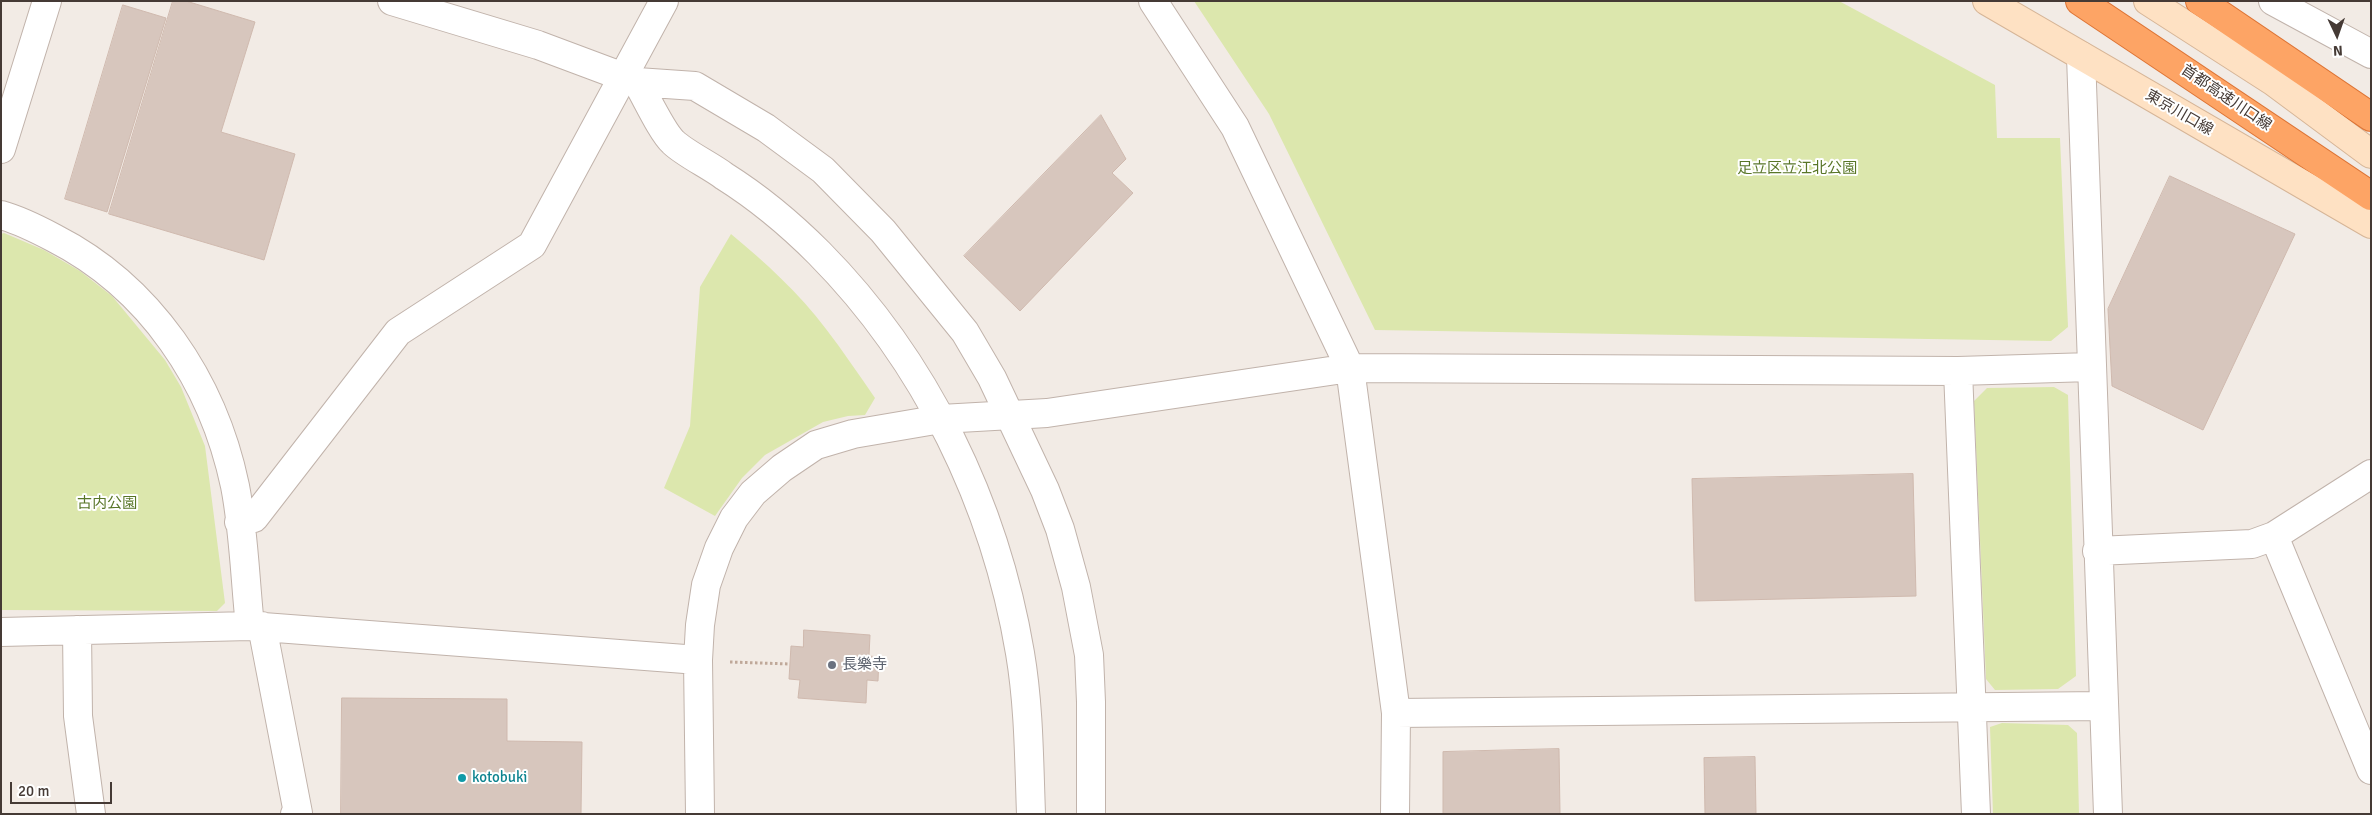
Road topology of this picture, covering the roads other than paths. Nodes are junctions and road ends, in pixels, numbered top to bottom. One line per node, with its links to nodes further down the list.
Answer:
1 (47, 1): 14 (street)
2 (392, 1): 12 (street)
3 (664, 1): 12 (street)
4 (1153, 1): 20 (street)
5 (1986, 1): 11 (main road, 東京川口線)
6 (2080, 1): 16 (highway, 首都高速川口線)
7 (2148, 1): 15 (main road)
8 (2200, 1): 13 (highway)
9 (2273, 1): 10 (street)
10 (2371, 54)
11 (2081, 56): 18 (main road, 東京川口線); 19 (street)
12 (630, 80): 22 (street); 23 (street); 25 (street)
13 (2371, 117)
14 (1, 149)
15 (2371, 154)
16 (2371, 196)
17 (1, 215): 25 (street)
18 (2371, 224)
19 (2091, 367): 21 (street); 27 (street)
20 (1350, 368): 21 (street); 22 (street); 34 (street)
21 (1958, 371): 33 (street)
22 (1010, 415): 23 (street); 40 (street)
23 (941, 419): 31 (street); 39 (street)
24 (2371, 474): 26 (street)
25 (240, 522): 28 (street)
26 (2274, 536): 27 (street); 35 (street)
27 (2097, 551): 32 (street)
28 (256, 626): 29 (street); 31 (street); 37 (street)
29 (77, 630): 30 (street); 36 (street)
30 (1, 632)
31 (698, 660): 38 (street)
32 (2104, 706): 33 (street); 43 (street)
33 (1973, 707): 34 (street); 42 (street)
34 (1396, 713): 41 (street)
35 (2371, 770)
36 (91, 814)
37 (295, 814)
38 (700, 814)
39 (1031, 814)
40 (1091, 814)
41 (1396, 814)
42 (1976, 814)
43 (2108, 814)

